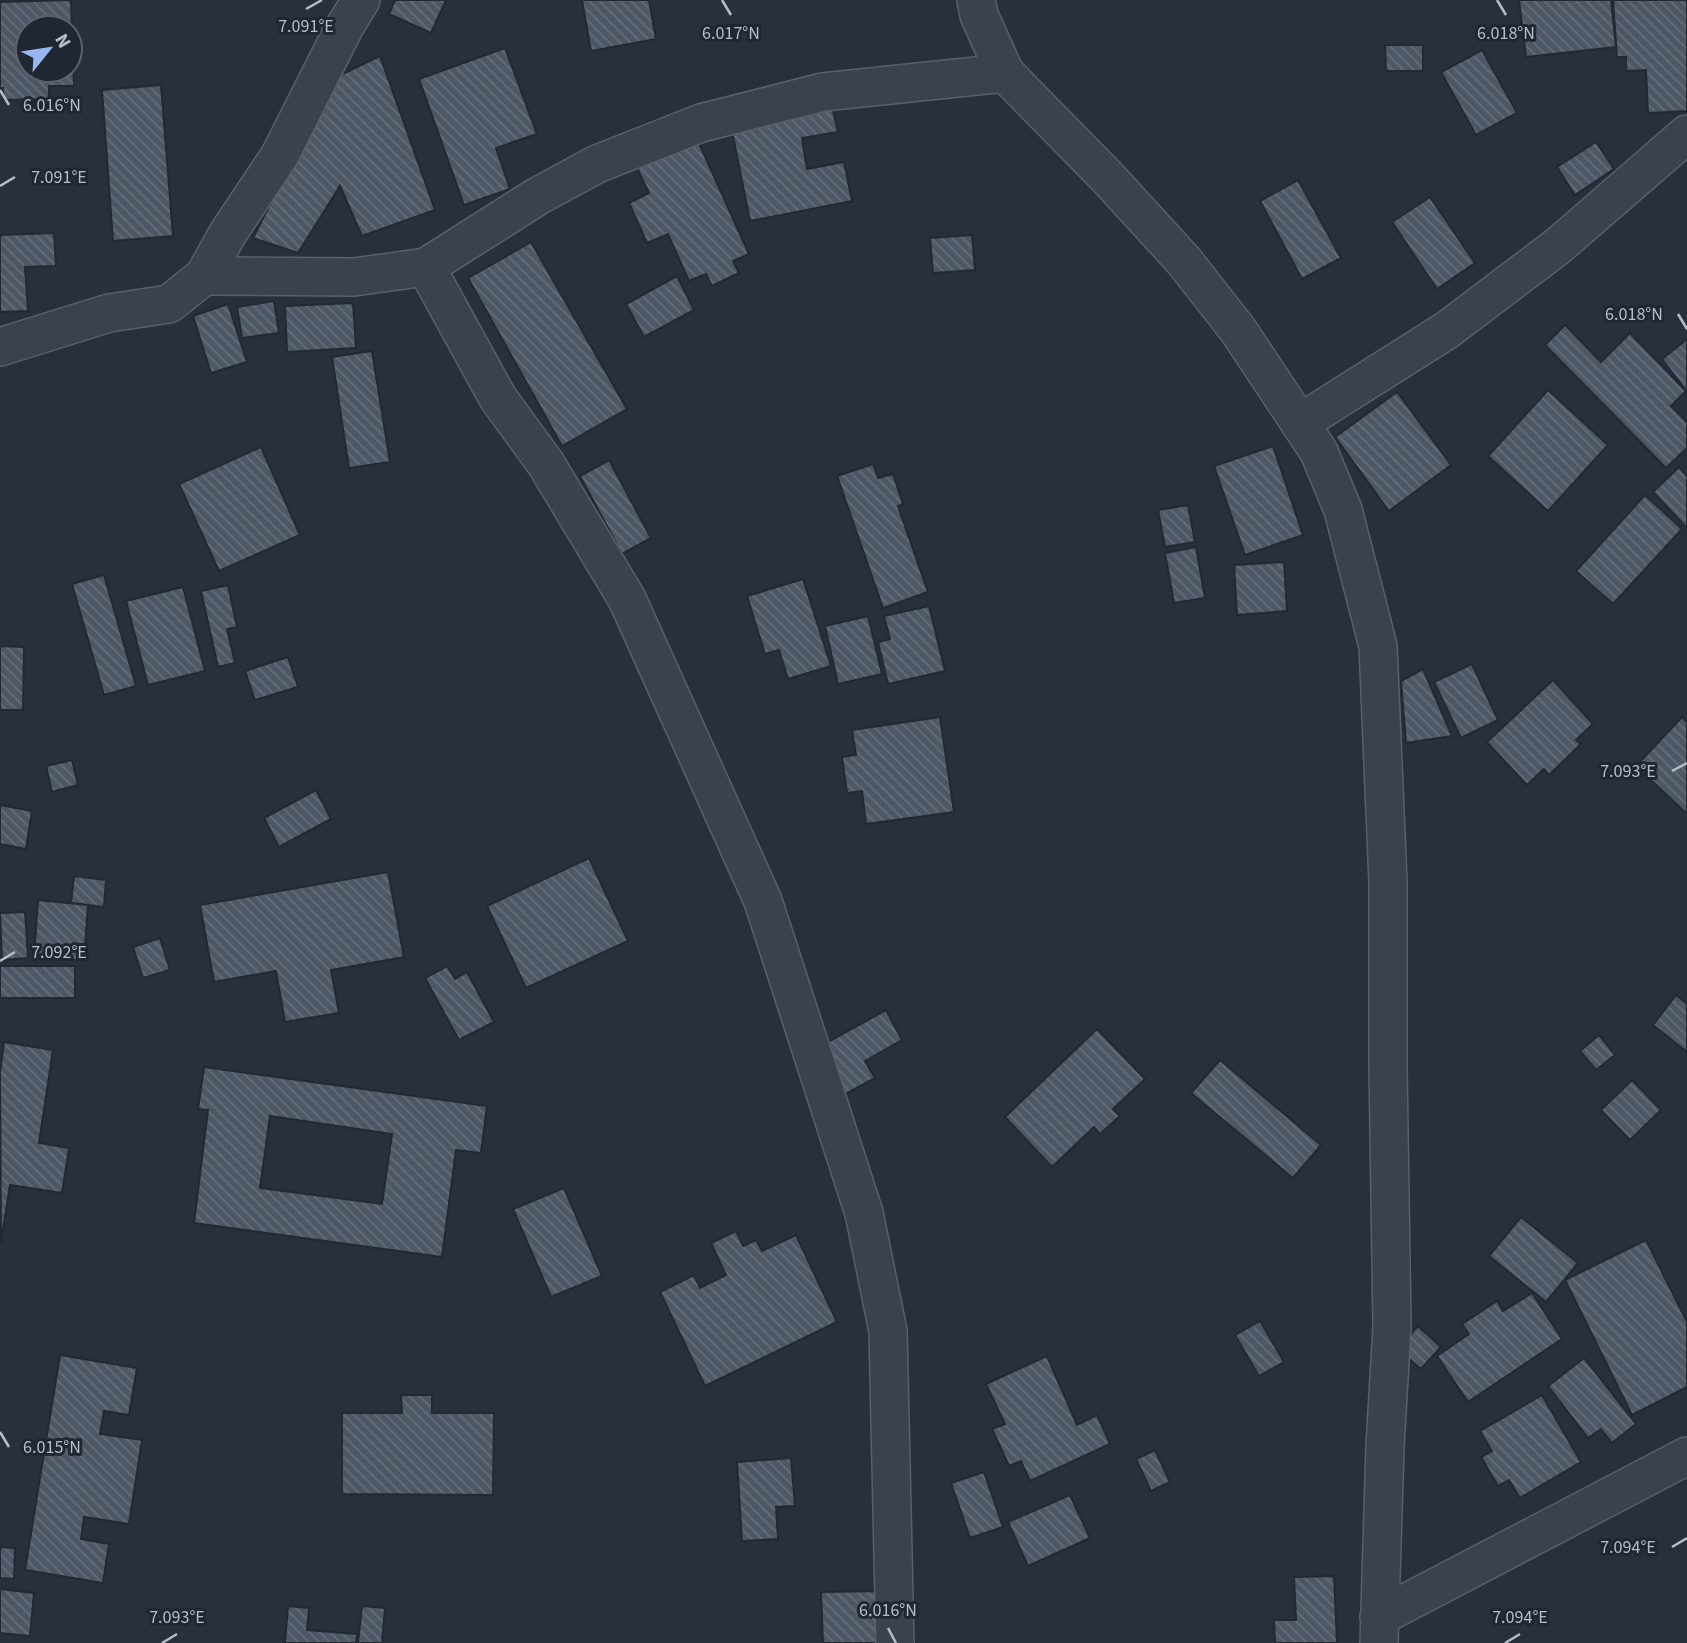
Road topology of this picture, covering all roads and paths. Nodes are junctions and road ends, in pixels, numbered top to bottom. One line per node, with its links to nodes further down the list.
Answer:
1 (361, 0): 6 (street)
2 (976, 0): 3 (street)
3 (1005, 73): 5 (street); 8 (street)
4 (1687, 134): 8 (street)
5 (426, 267): 6 (street); 11 (street)
6 (204, 276): 7 (street)
7 (0, 346)
8 (1300, 423): 10 (street)
9 (1687, 1456): 10 (street)
10 (1379, 1630)
11 (895, 1643)

